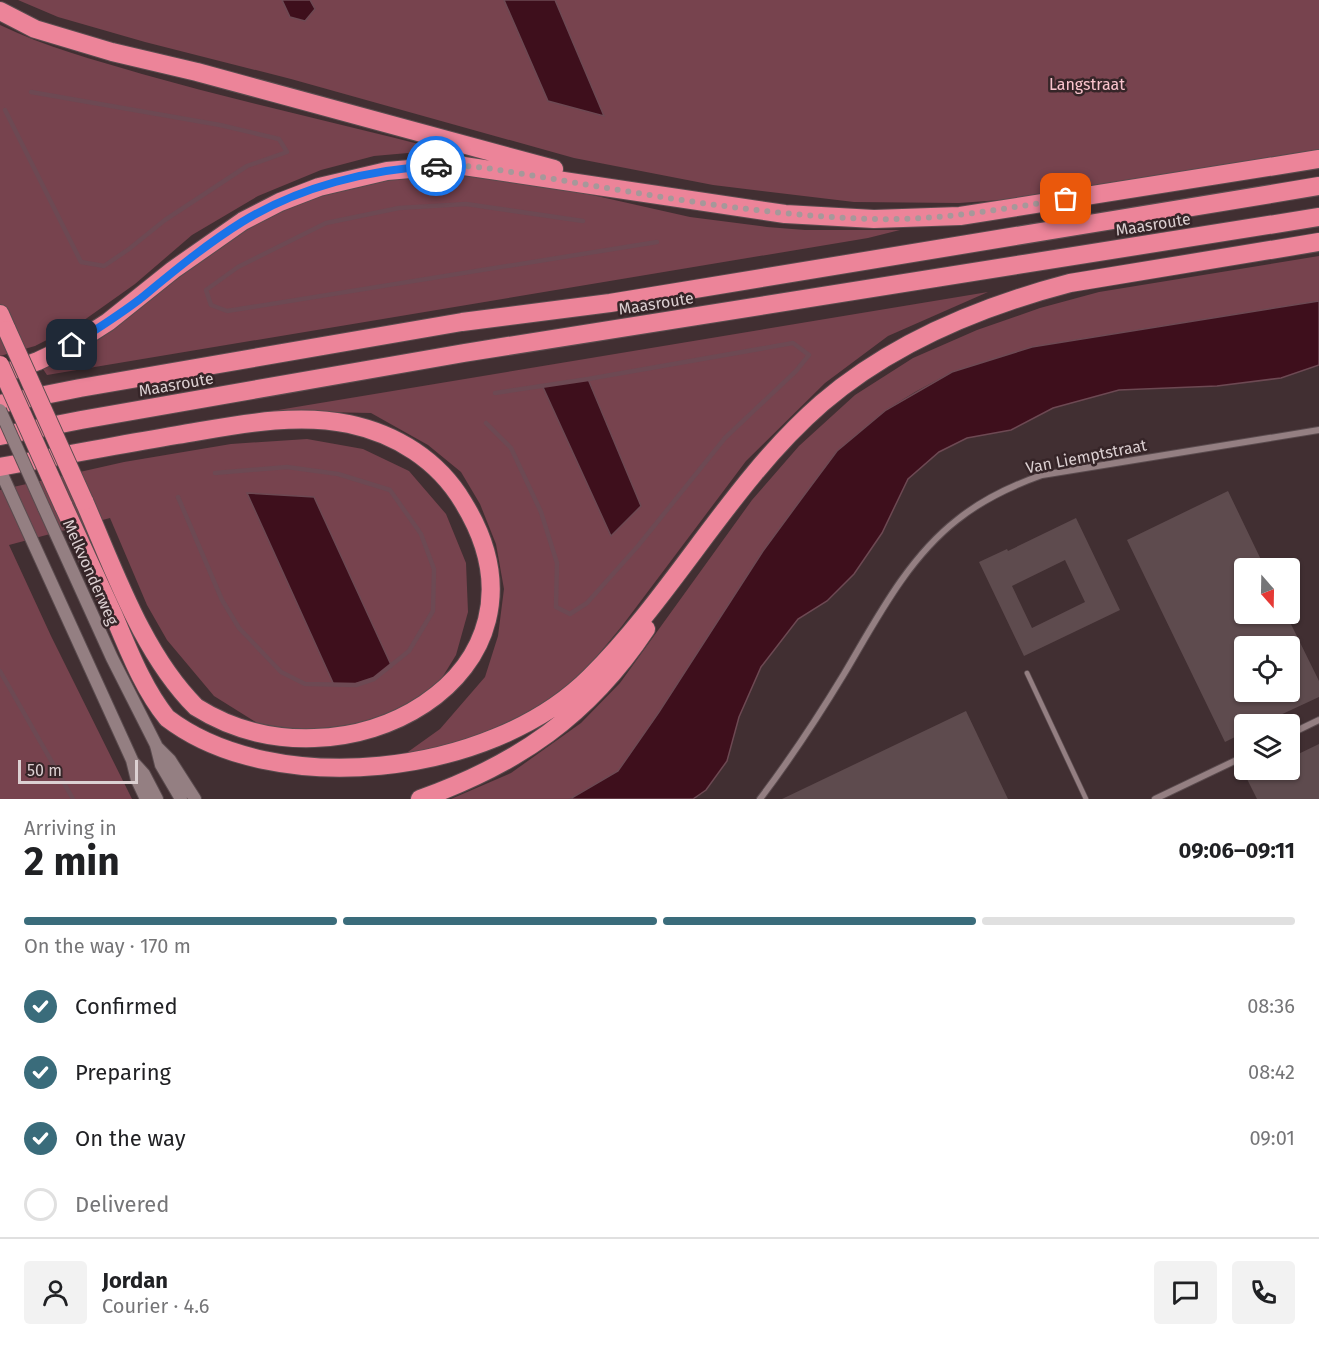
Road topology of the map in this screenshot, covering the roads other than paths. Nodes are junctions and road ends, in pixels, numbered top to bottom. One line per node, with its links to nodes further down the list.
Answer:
1 (0, 11): 4 (highway)
2 (1319, 159): 4 (highway)
3 (1319, 186): 10 (highway, Maasroute)
4 (643, 193): 9 (highway)
5 (1319, 217): 13 (highway, Maasroute)
6 (1319, 242): 15 (highway)
7 (4, 322): 21 (highway, bridge)
8 (0, 365): 24 (highway, bridge)
9 (0, 375)
10 (0, 404)
11 (0, 410): 20 (main road, Melkvonderweg, bridge)
12 (1319, 430): 31 (street, Van Liemptstraat)
13 (0, 436)
14 (0, 469): 17 (highway); 22 (main road)
15 (678, 574): 25 (highway); 30 (highway)
16 (1027, 673): 32 (lane)
17 (431, 720)
18 (1319, 720): 19 (street)
19 (1300, 729)
20 (156, 745): 28 (main road, Melkvonderweg); 29 (main road, Melkvonderweg)
21 (390, 746)
22 (132, 760): 26 (main road); 27 (main road)
23 (1234, 761): 33 (street)
24 (219, 764)
25 (395, 781)
26 (146, 799)
27 (157, 799)
28 (181, 799)
29 (195, 799)
30 (420, 799)
31 (760, 799)
32 (1086, 799)
33 (1155, 799)

